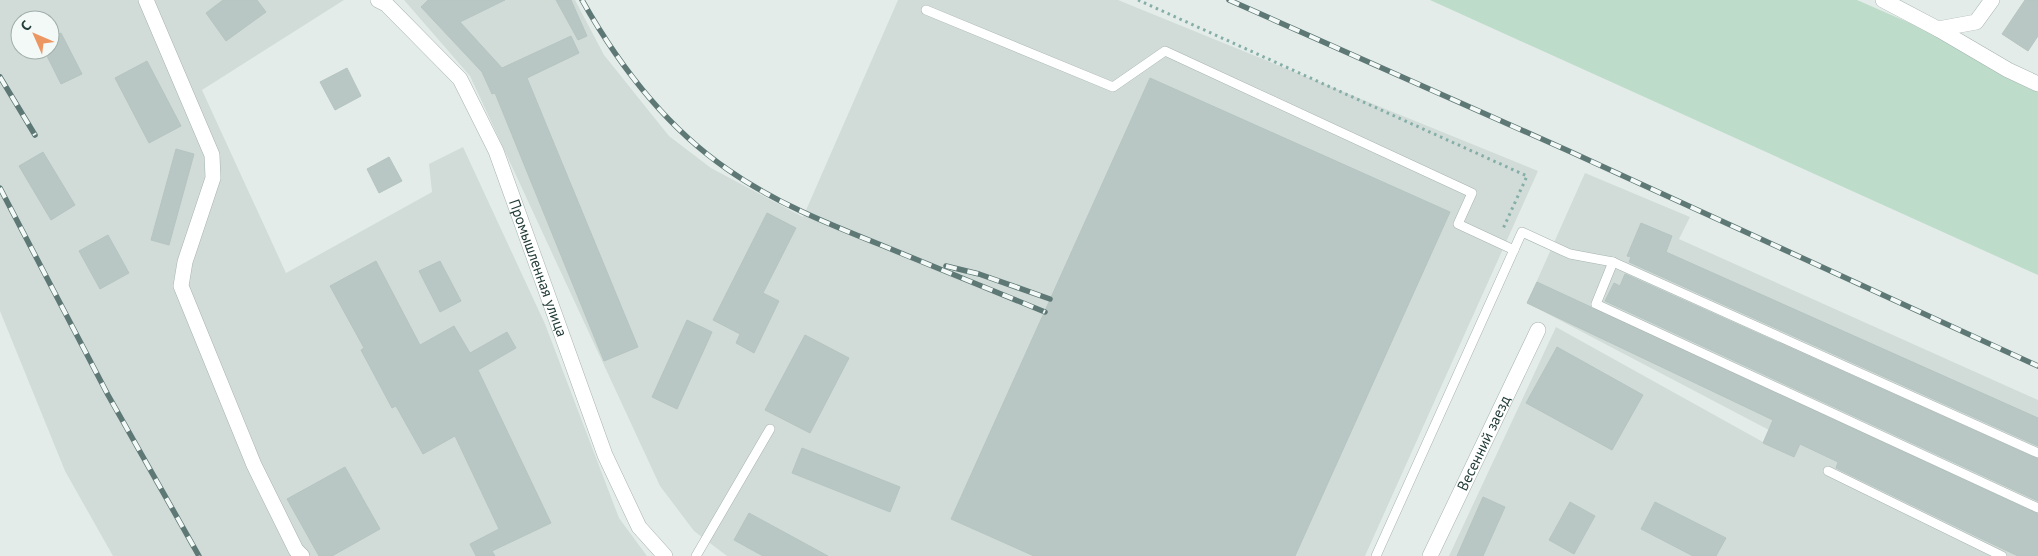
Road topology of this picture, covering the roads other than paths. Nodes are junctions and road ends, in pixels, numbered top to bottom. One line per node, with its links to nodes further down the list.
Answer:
1 (146, 0): 15 (street)
2 (378, 0): 16 (street, Промышленная улица)
3 (1883, 0): 6 (street)
4 (1992, 0): 6 (street)
5 (926, 10): 8 (lane)
6 (1938, 29): 7 (street)
7 (2038, 84)
8 (1514, 250): 9 (lane); 18 (lane)
9 (1614, 262): 12 (lane); 14 (lane)
10 (1538, 330): 19 (street, Весенний заезд)
11 (770, 429): 17 (lane)
12 (2038, 453)
13 (1828, 471): 20 (lane)
14 (2038, 508)
15 (302, 556)
16 (665, 556)
17 (696, 556)
18 (1376, 556)
19 (1430, 556)
20 (2002, 556)

